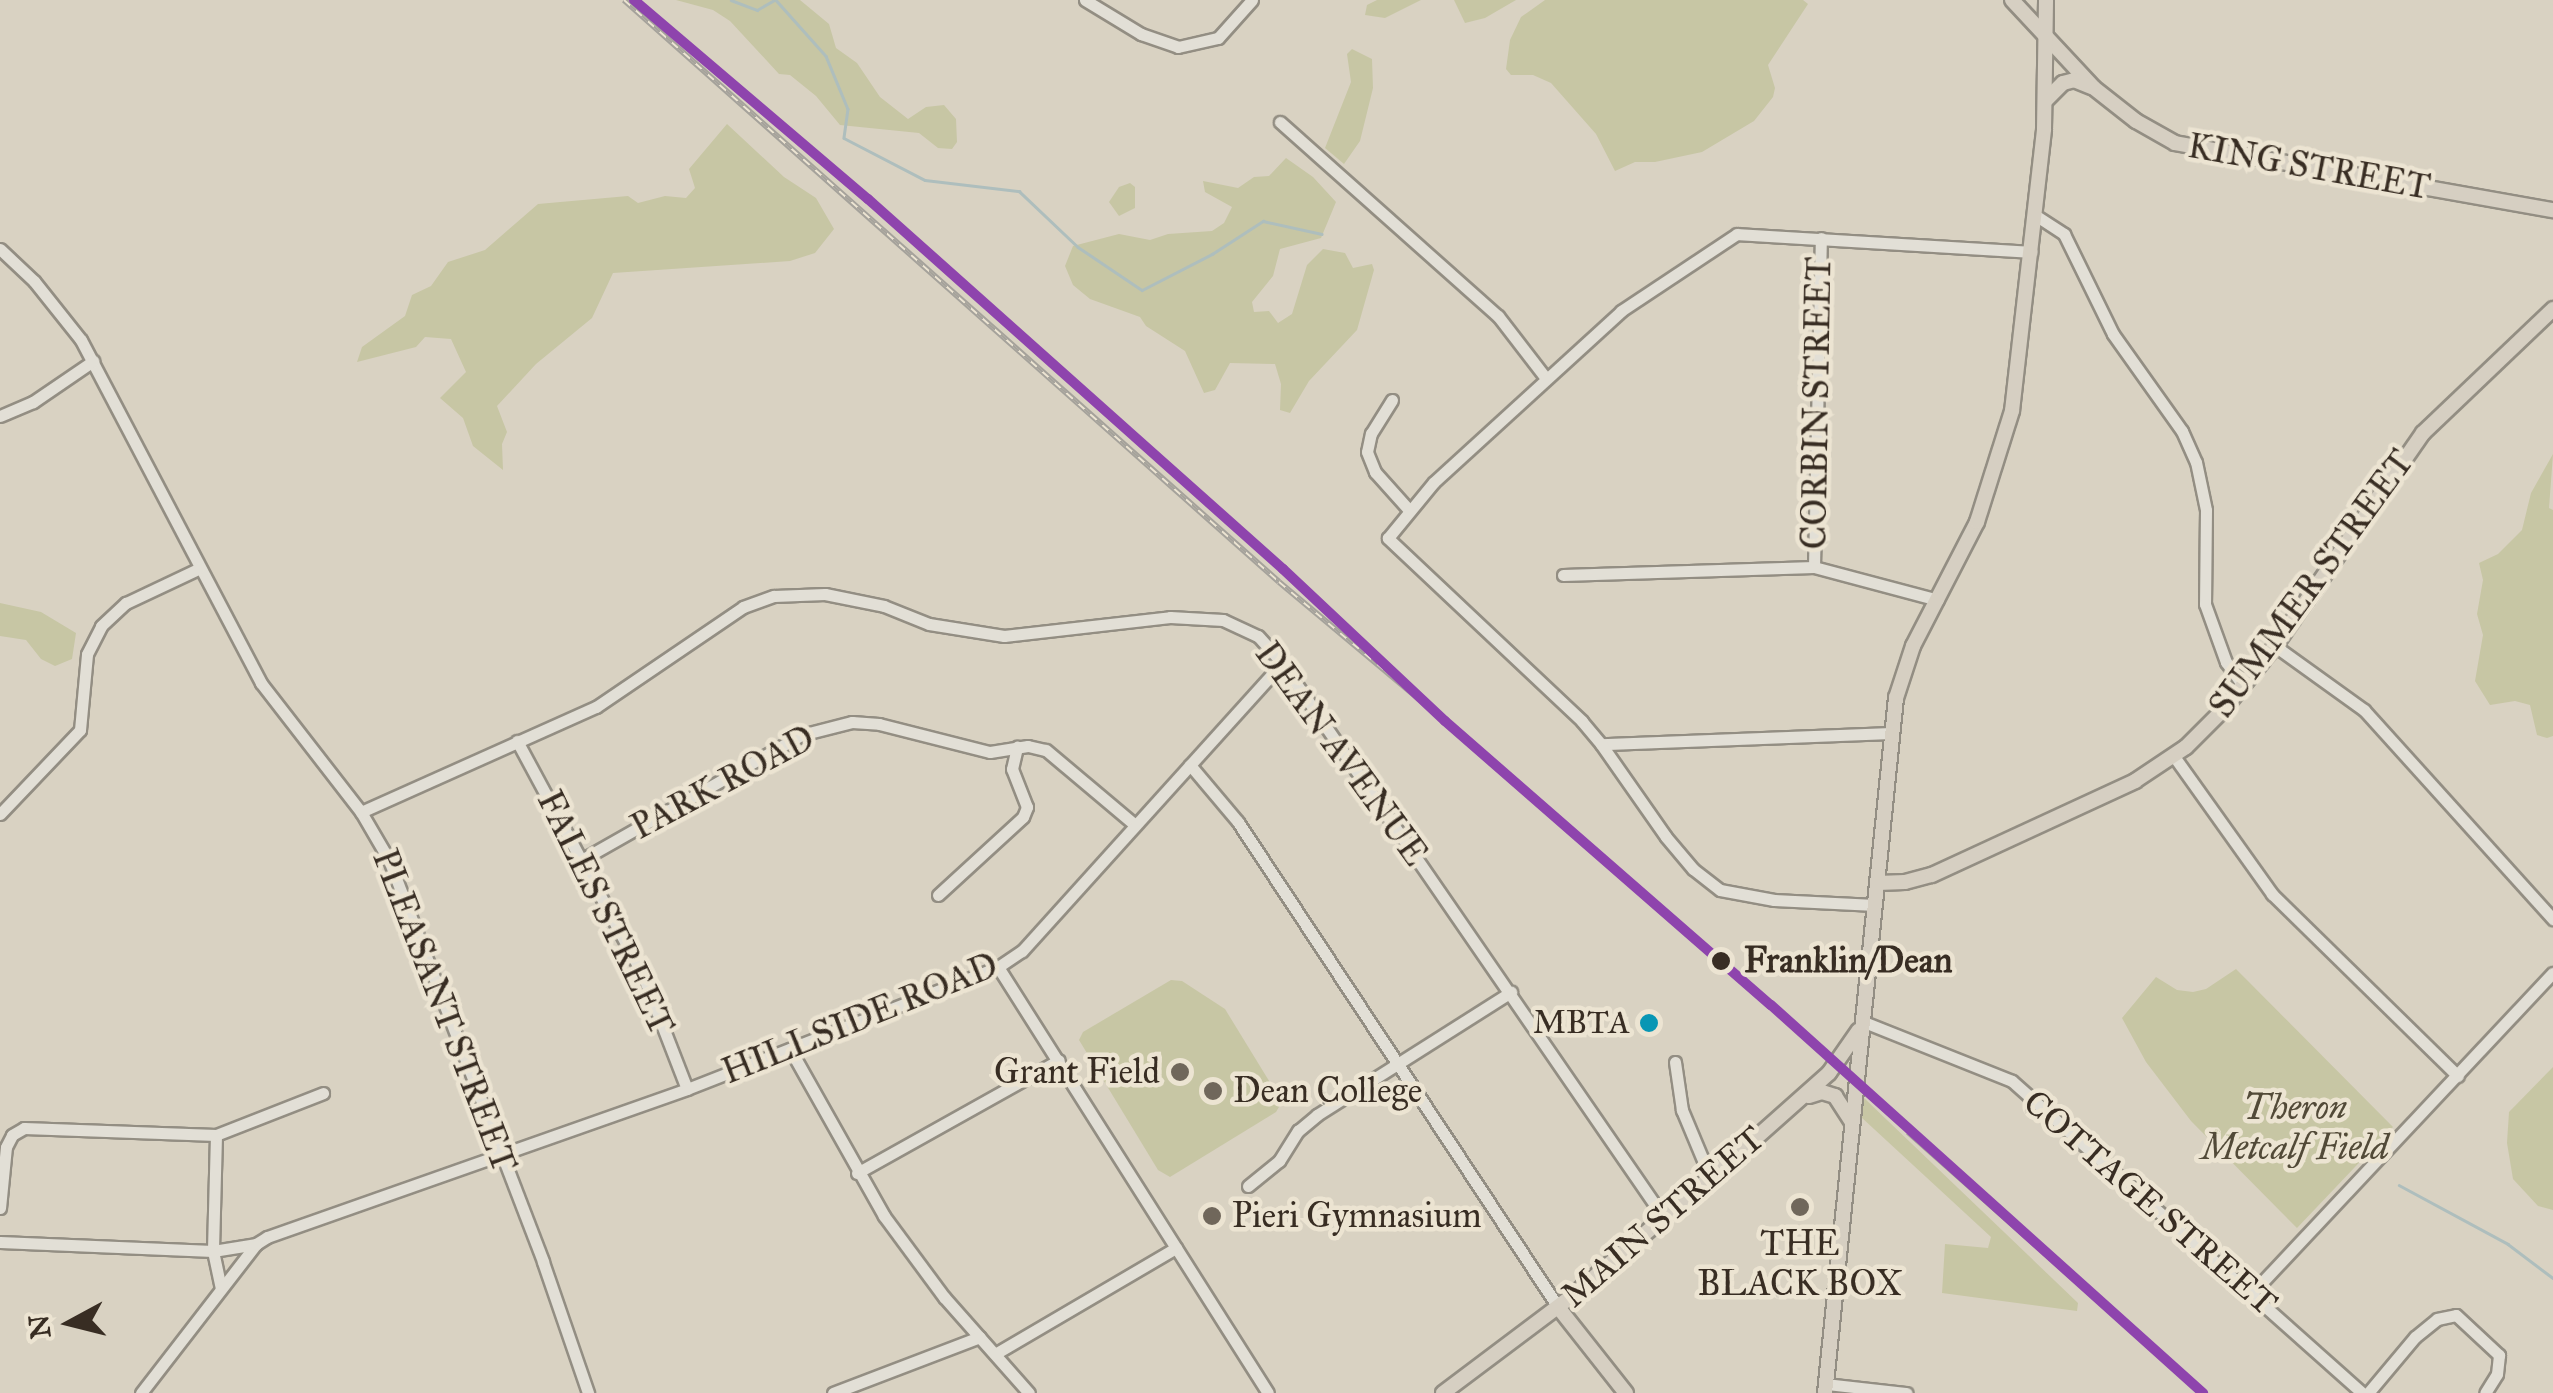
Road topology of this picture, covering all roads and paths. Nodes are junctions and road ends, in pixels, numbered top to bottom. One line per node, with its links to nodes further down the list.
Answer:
1 (1085, 0): 2 (street)
2 (1252, 0)
3 (2012, 0): 5 (main road, KING STREET)
4 (2046, 0): 5 (main road)
5 (2046, 32): 6 (main road, KING STREET); 7 (main road)
6 (2094, 88): 7 (main road); 9 (main road, KING STREET)
7 (2046, 100): 10 (main road)
8 (1280, 122): 16 (street)
9 (2553, 210)
10 (2036, 216): 13 (main road); 26 (street)
11 (1821, 238): 13 (street); 16 (street); 21 (street, CORBIN STREET)
12 (0, 248): 15 (street, PLEASANT STREET)
13 (2031, 252): 23 (main road)
14 (2553, 309): 24 (main road, SUMMER STREET)
15 (94, 360): 18 (street); 20 (street, PLEASANT STREET)
16 (1545, 377): 19 (street)
17 (1392, 400): 19 (street)
18 (0, 416)
19 (1410, 511): 29 (street)
20 (198, 568): 33 (street, PLEASANT STREET); 34 (street)
21 (1814, 568): 22 (street); 23 (street)
22 (1563, 575)
23 (1938, 600): 27 (main road)
24 (2275, 646): 26 (main road, SUMMER STREET); 40 (street)
25 (1282, 662): 28 (street, DEAN AVENUE); 32 (street, HILLSIDE ROAD); 43 (street, DEAN AVENUE)
26 (2243, 685): 31 (main road, SUMMER STREET)
27 (1891, 733): 29 (street); 37 (main road)
28 (517, 741): 33 (street, DEAN AVENUE); 36 (street, FALES STREET)
29 (1601, 744): 39 (street)
30 (1017, 747): 35 (street, PARK ROAD); 36 (street, PARK ROAD); 38 (street)
31 (2173, 756): 37 (main road, SUMMER STREET); 49 (street)
32 (1190, 764): 35 (street, HILLSIDE ROAD); 48 (street)
33 (362, 812): 55 (street, PLEASANT STREET)
34 (0, 814)
35 (1135, 824): 41 (street, HILLSIDE ROAD)
36 (583, 859): 50 (street, FALES STREET)
37 (1878, 883): 39 (main road)
38 (938, 895)
39 (1875, 905): 44 (main road)
40 (2553, 919)
41 (998, 967): 45 (street, HILLSIDE ROAD); 46 (street)
42 (2553, 973): 49 (street)
43 (1511, 992): 48 (street); 60 (street, DEAN AVENUE)
44 (1864, 1022): 52 (main road, MAIN STREET); 53 (main road); 66 (street, COTTAGE STREET)
45 (790, 1049): 50 (street, HILLSIDE ROAD); 56 (street)
46 (1060, 1060): 56 (street); 63 (street)
47 (1675, 1062): 57 (street)
48 (1400, 1066): 58 (street); 67 (street)
49 (2458, 1076): 66 (street)
50 (687, 1088): 55 (street, HILLSIDE ROAD)
51 (323, 1093): 54 (street)
52 (1799, 1100): 53 (main road); 57 (main road, MAIN STREET)
53 (1852, 1122): 70 (main road)
54 (216, 1135): 59 (street); 64 (street)
55 (500, 1154): 62 (street, HILLSIDE ROAD); 72 (street, PLEASANT STREET)
56 (858, 1173): 68 (street)
57 (1710, 1177): 60 (main road, MAIN STREET)
58 (1248, 1186)
59 (0, 1208)
60 (1664, 1218): 67 (main road, MAIN STREET)
61 (0, 1242): 64 (street, HILLSIDE ROAD)
62 (256, 1244): 64 (street, HILLSIDE ROAD); 65 (street)
63 (1176, 1248): 69 (street); 75 (street)
64 (213, 1251): 65 (street)
65 (221, 1288): 71 (street)
66 (2252, 1293): 79 (street, COTTAGE STREET)
67 (1558, 1307): 76 (main road, MAIN STREET); 77 (main road)
68 (980, 1337): 69 (street); 73 (street)
69 (996, 1354): 74 (street)
70 (1826, 1389): 78 (street)
71 (140, 1393)
72 (588, 1393)
73 (833, 1393)
74 (1029, 1393)
75 (1268, 1393)
76 (1443, 1393)
77 (1626, 1393)
78 (1906, 1393)
79 (2365, 1393): 80 (street)
80 (2485, 1393)

